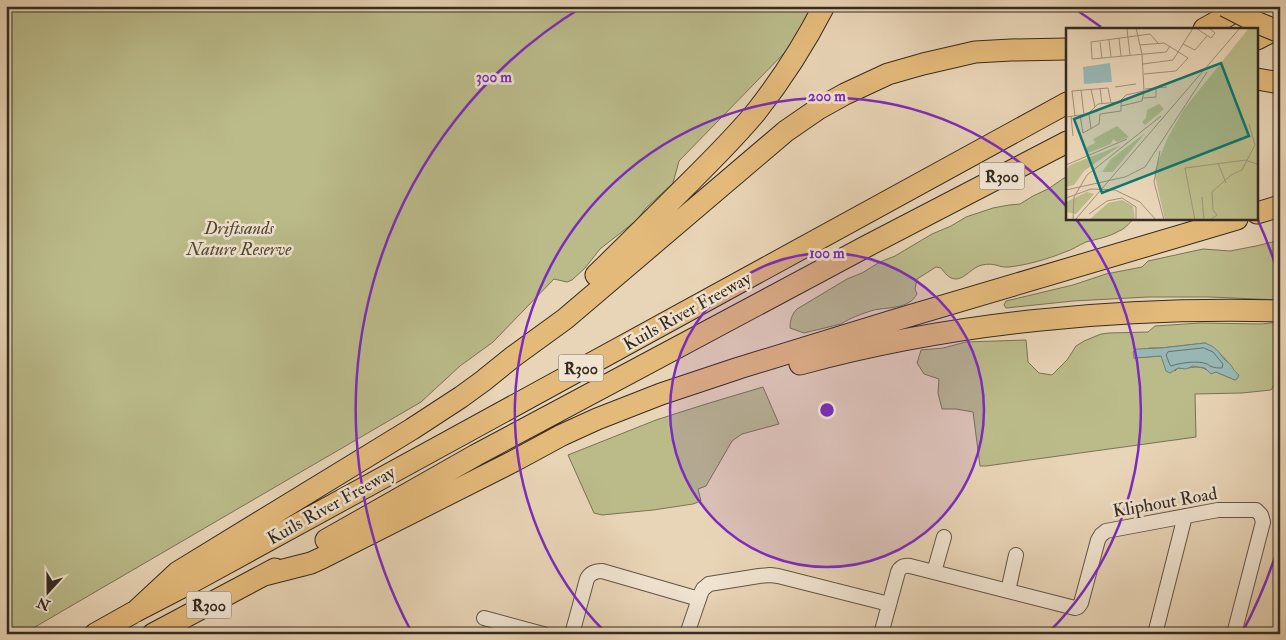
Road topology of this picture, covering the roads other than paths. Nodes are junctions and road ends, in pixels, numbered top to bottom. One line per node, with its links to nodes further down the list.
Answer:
1 (824, 6): 17 (highway)
2 (1225, 6): 6 (highway, bridge)
3 (1245, 6): 5 (highway)
4 (1280, 27): 7 (highway)
5 (1206, 28)
6 (1280, 32)
7 (1258, 38)
8 (1066, 49): 17 (highway)
9 (1258, 80): 10 (highway)
10 (1280, 83)
11 (1066, 104): 27 (highway, Kuils River Freeway / R300)
12 (1066, 143): 23 (highway, Kuils River Freeway / R300)
13 (1280, 206): 14 (highway)
14 (1258, 213)
15 (1234, 220): 18 (highway)
16 (1280, 311): 18 (highway)
17 (514, 356): 27 (highway)
18 (514, 461): 23 (highway)
19 (1185, 516): 24 (street, Kliphout Road); 35 (street); 36 (street, Kliphout Road)
20 (944, 537): 22 (street)
21 (1016, 555): 24 (street)
22 (934, 572): 24 (street, Kliphout Road); 26 (street, Kliphout Road)
23 (264, 575): 30 (highway, Kuils River Freeway / R300)
24 (1008, 591)
25 (699, 599): 26 (street); 32 (street); 33 (street)
26 (889, 604): 34 (street, Kliphout Road)
27 (136, 611): 29 (highway, Kuils River Freeway / R300)
28 (484, 618): 31 (street)
29 (95, 634)
30 (153, 634)
31 (543, 634)
32 (572, 634)
33 (687, 634)
34 (882, 634)
35 (1155, 634)
36 (1234, 634)

